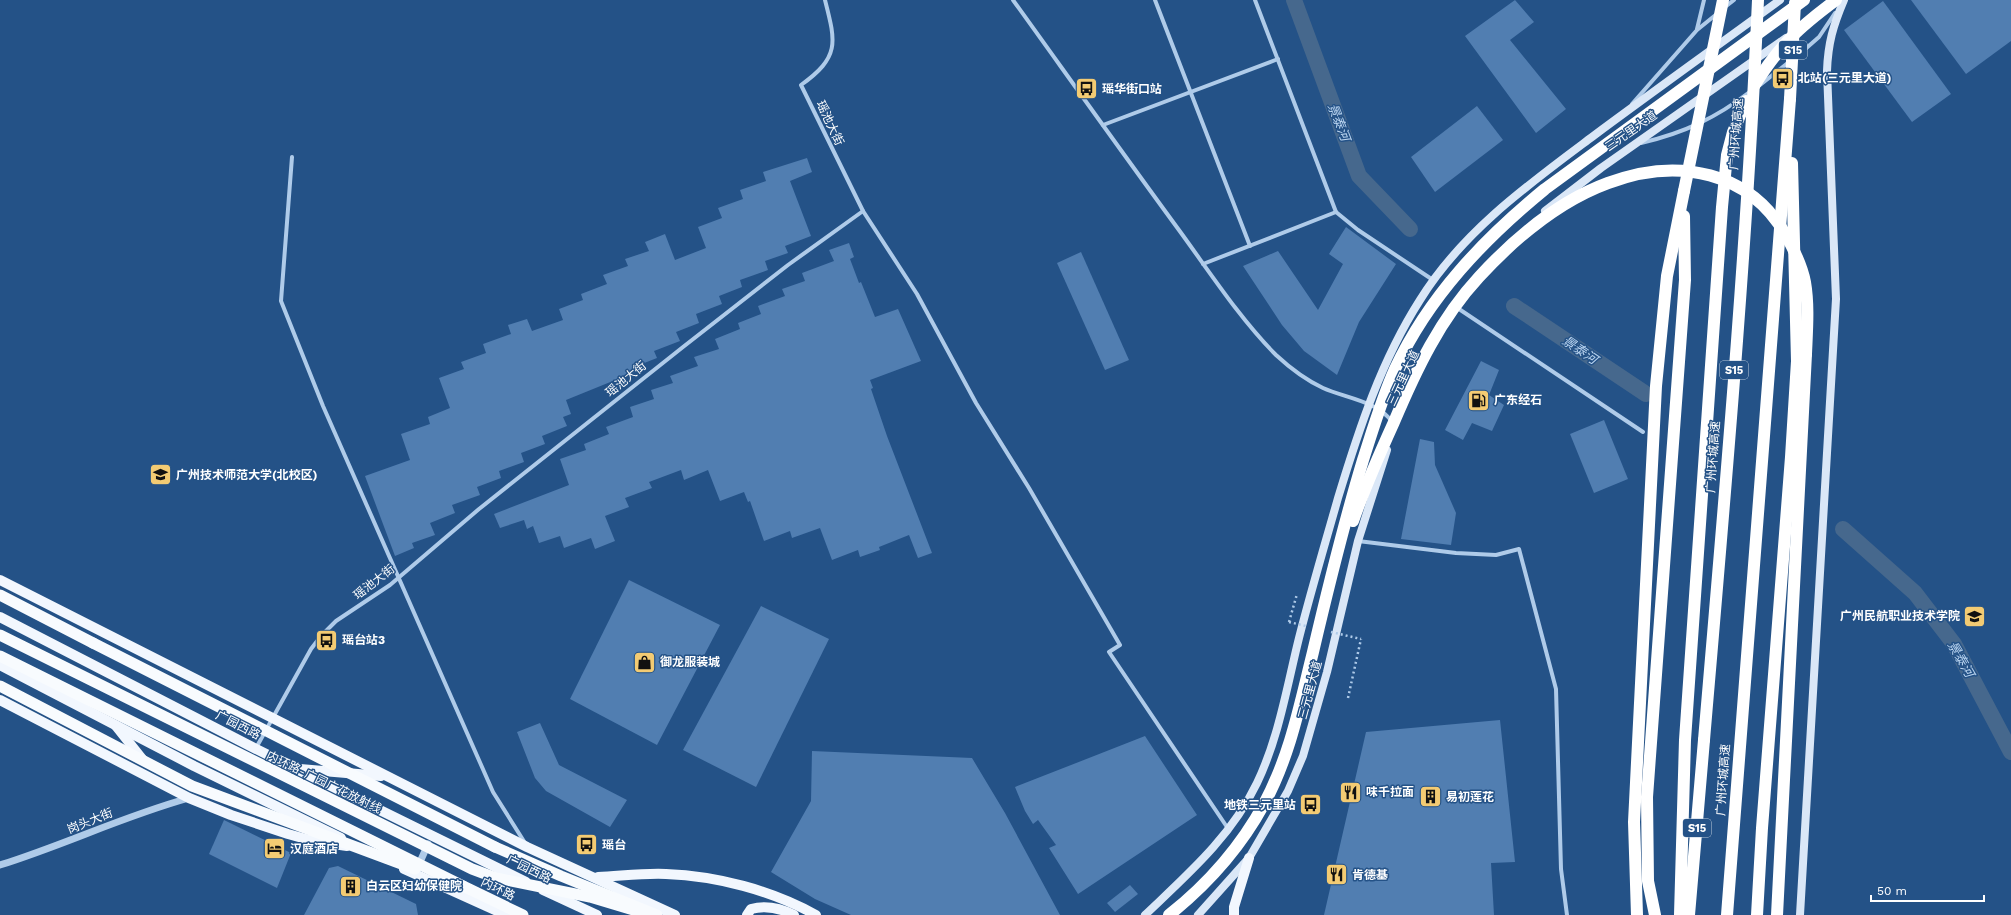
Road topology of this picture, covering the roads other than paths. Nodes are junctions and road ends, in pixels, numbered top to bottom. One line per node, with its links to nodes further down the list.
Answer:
1 (825, 0): 24 (street, 瑶池大街)
2 (1013, 0): 20 (street)
3 (1155, 0): 17 (street)
4 (1255, 0): 16 (street)
5 (1704, 0): 15 (street)
6 (1723, 0): 23 (highway, bridge)
7 (1734, 0): 15 (street)
8 (1758, 0): 79 (highway, 广州环城高速 / S15, bridge)
9 (1780, 0): 19 (main road, 三元里大道)
10 (1795, 0): 18 (highway, 广州环城高速 / S15, bridge)
11 (1804, 0): 36 (highway, bridge)
12 (1838, 0): 14 (highway, bridge)
13 (1843, 0): 21 (street); 83 (main road)
14 (1800, 27): 21 (main road, 三元里大道); 78 (highway, bridge)
15 (1697, 30): 19 (street)
16 (1278, 59): 17 (street); 25 (street)
17 (1190, 92): 20 (street); 26 (street)
18 (1790, 100): 80 (highway, 广州环城高速 / S15, bridge); 81 (highway, bridge)
19 (1625, 112): 28 (main road, 三元里大道)
20 (1103, 125): 27 (street)
21 (1633, 145): 29 (main road, 三元里大道)
22 (292, 157): 34 (street)
23 (1684, 191): 76 (highway); 77 (highway)
24 (863, 211): 34 (street, 瑶池大街); 51 (street)
25 (1336, 212): 26 (street); 28 (street)
26 (1250, 246): 27 (street)
27 (1204, 264): 30 (street)
28 (1433, 280): 30 (main road, 三元里大道)
29 (1454, 306): 31 (main road, 三元里大道); 32 (street)
30 (1368, 404): 31 (street); 51 (main road, 三元里大道)
31 (1395, 426): 33 (main road, 三元里大道)
32 (1643, 432)
33 (1358, 541): 55 (main road, 三元里大道); 75 (street)
34 (397, 577): 44 (street, 瑶池大街); 53 (street)
35 (0, 580): 44 (main road)
36 (1327, 592): 72 (highway, bridge); 82 (highway, bridge)
37 (0, 595): 66 (highway, bridge)
38 (0, 617): 46 (main road, 广园西路)
39 (0, 635): 65 (highway, 内环路-广园广花放射线, bridge)
40 (0, 656): 59 (highway, bridge)
41 (0, 665): 45 (main road)
42 (0, 686): 59 (highway, bridge)
43 (0, 700): 49 (main road)
44 (272, 718): 46 (street, 瑶池大街); 48 (main road)
45 (113, 723): 49 (main road); 54 (main road)
46 (256, 749): 47 (main road, 广园西路)
47 (294, 768): 48 (main road); 52 (main road, 广园西路)
48 (387, 776): 53 (main road)
49 (160, 782): 50 (main road)
50 (189, 798): 54 (main road); 56 (street, 岗头大街)
51 (1229, 830): 71 (main road, 三元里大道)
52 (430, 835): 57 (street); 64 (main road, 广园西路)
53 (527, 847): 58 (main road)
54 (361, 848): 57 (main road)
55 (1249, 858): 73 (main road, 三元里大道); 74 (main road)
56 (0, 865)
57 (408, 871): 60 (main road)
58 (596, 878): 67 (main road); 70 (main road)
59 (463, 886): 63 (highway, 内环路)
60 (478, 902): 61 (main road); 62 (main road)
61 (496, 915)
62 (506, 915)
63 (523, 915)
64 (597, 915)
65 (650, 915)
66 (657, 915)
67 (675, 915)
68 (747, 915): 69 (main road)
69 (794, 915)
70 (816, 915)
71 (1146, 915)
72 (1168, 915)
73 (1198, 915)
74 (1234, 915)
75 (1567, 915)
76 (1637, 915)
77 (1655, 915)
78 (1680, 915)
79 (1689, 915)
80 (1727, 915)
81 (1758, 915)
82 (1776, 915)
83 (1800, 915)

